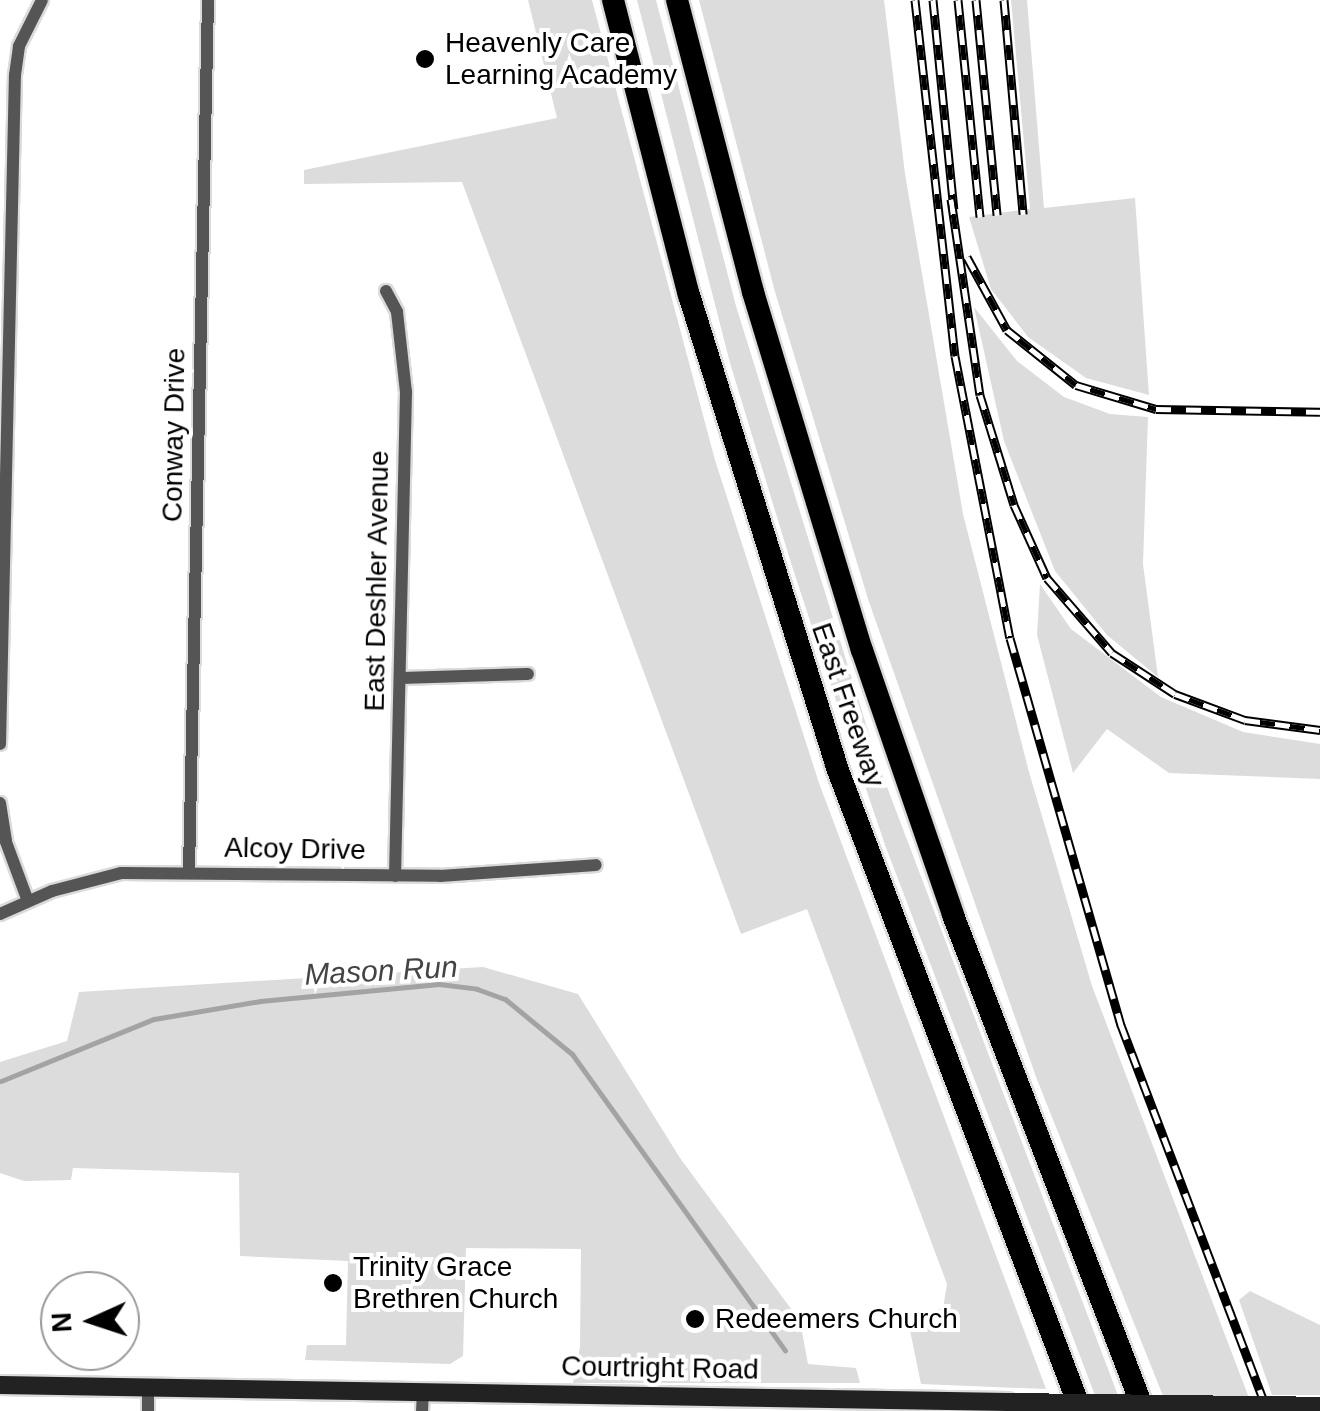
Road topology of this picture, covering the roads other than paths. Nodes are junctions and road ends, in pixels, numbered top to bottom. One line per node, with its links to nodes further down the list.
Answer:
1 (42, 0): 6 (street)
2 (208, 0): 12 (street, Conway Drive)
3 (613, 0): 22 (highway, East Freeway)
4 (678, 0): 23 (highway, East Freeway)
5 (386, 291): 8 (street, East Deshler Avenue)
6 (2, 548): 9 (street)
7 (528, 674): 8 (street)
8 (400, 678): 13 (street, East Deshler Avenue)
9 (0, 744)
10 (0, 803): 14 (street)
11 (596, 865): 13 (street, Alcoy Drive)
12 (189, 872): 13 (street, Alcoy Drive); 14 (street, Alcoy Drive)
13 (395, 876)
14 (28, 901): 15 (street, Alcoy Drive)
15 (0, 914)
16 (0, 1385): 17 (street, Courtright Road)
17 (148, 1387): 18 (street, Courtright Road); 20 (street)
18 (422, 1392): 19 (street, Courtright Road, bridge); 21 (street)
19 (1320, 1406)
20 (148, 1411)
21 (422, 1411)
22 (1080, 1411)
23 (1144, 1411)

